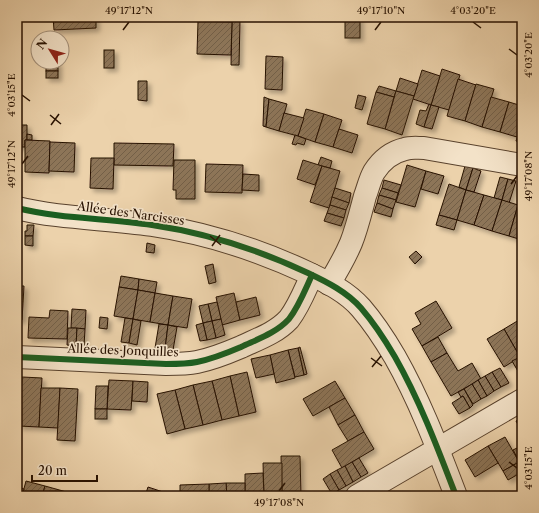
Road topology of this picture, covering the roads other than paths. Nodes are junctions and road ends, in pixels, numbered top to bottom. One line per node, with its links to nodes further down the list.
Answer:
1 (522, 165): 3 (street, Allée des Jonquilles)
2 (17, 208): 3 (street, Allée des Narcisses)
3 (321, 280): 4 (street, Allée des Jonquilles); 6 (street, Allée des Narcisses)
4 (17, 357)
5 (522, 400): 6 (street)
6 (438, 449): 7 (street); 8 (street, Allée des Narcisses)
7 (357, 496)
8 (456, 496)

